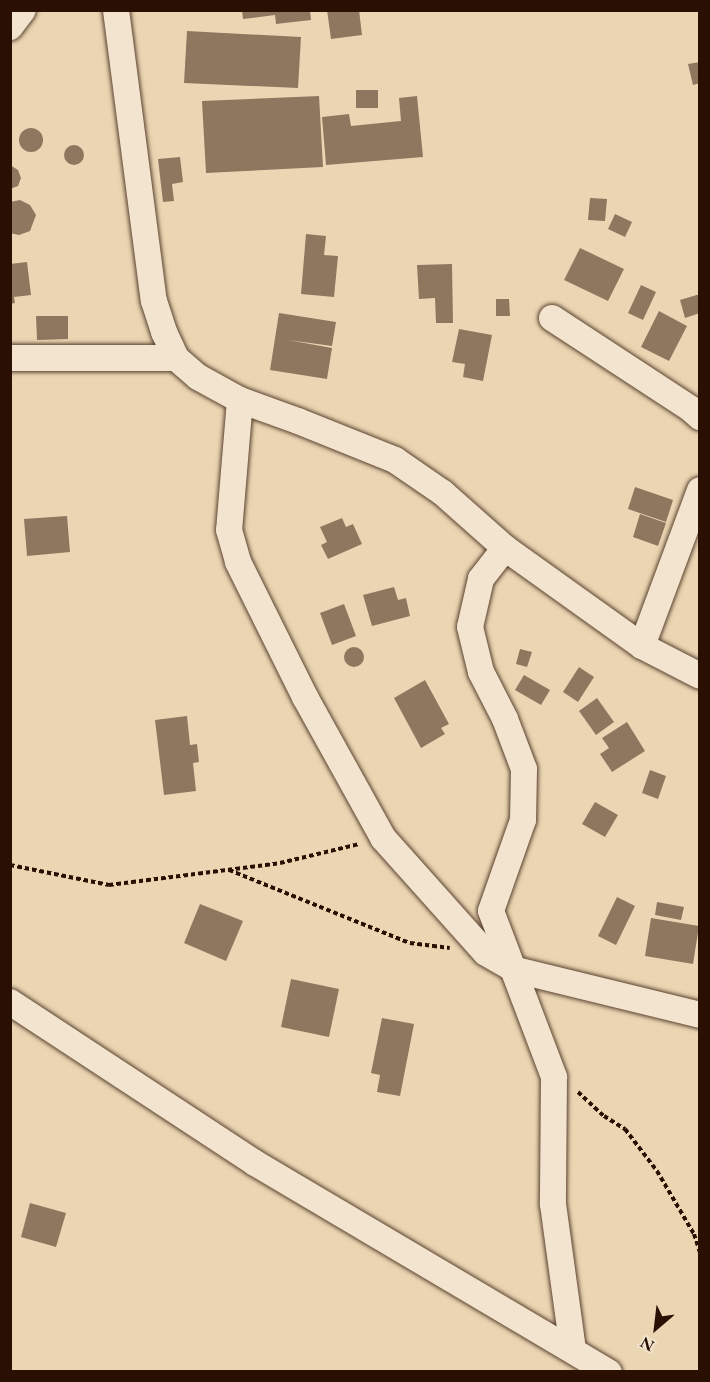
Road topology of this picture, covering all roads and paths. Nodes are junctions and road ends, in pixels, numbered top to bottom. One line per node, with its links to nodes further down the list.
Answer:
1 (23, 10): 3 (street)
2 (116, 10): 6 (street)
3 (10, 27)
4 (552, 318): 8 (street)
5 (10, 358): 6 (street)
6 (176, 358): 7 (street)
7 (240, 400): 10 (street); 13 (street)
8 (699, 417)
9 (699, 490): 11 (street)
10 (504, 548): 11 (street); 17 (street)
11 (642, 646): 12 (street)
12 (699, 676)
13 (383, 838): 15 (path); 16 (street)
14 (10, 866): 15 (path)
15 (227, 869): 16 (path)
16 (486, 953): 17 (street)
17 (516, 969): 19 (street); 20 (street)
18 (10, 1002): 22 (street)
19 (699, 1015)
20 (554, 1077): 21 (path); 22 (street)
21 (699, 1252)
22 (573, 1350): 23 (street)
23 (609, 1371)

